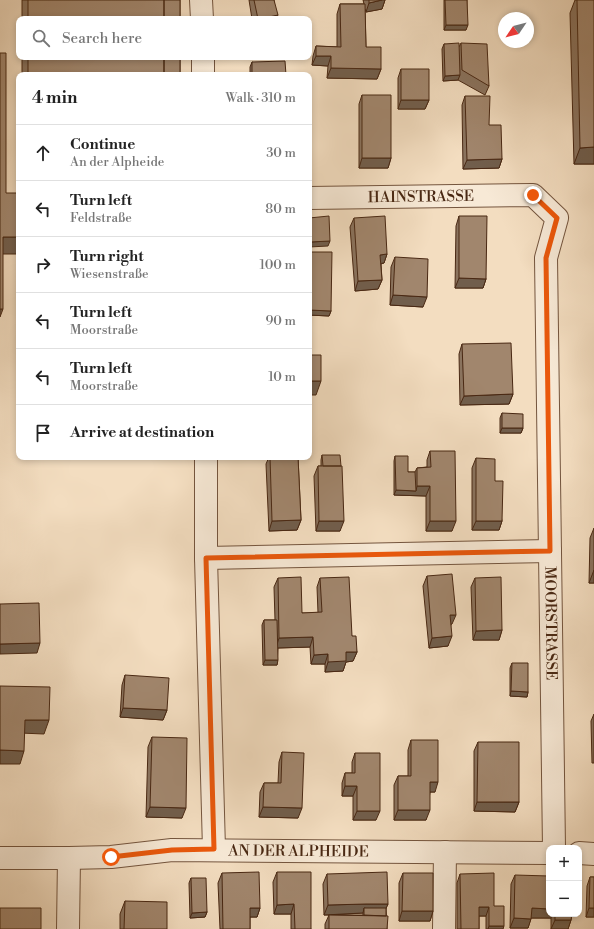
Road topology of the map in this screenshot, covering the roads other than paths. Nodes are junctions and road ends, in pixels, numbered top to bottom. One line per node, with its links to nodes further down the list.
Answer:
1 (201, 0): 2 (street)
2 (202, 16)
3 (203, 60): 4 (street)
4 (203, 72)
5 (533, 195): 6 (street, HAINSTRASSE); 8 (street, MOORSTRASSE)
6 (312, 198)
7 (206, 460): 9 (street)
8 (550, 551): 9 (street); 10 (street, MOORSTRASSE)
9 (206, 558): 11 (street)
10 (554, 845)
11 (214, 849): 12 (street, AN DER ALPHEIDE); 17 (street, AN DER ALPHEIDE)
12 (445, 852): 13 (street, AN DER ALPHEIDE); 19 (street)
13 (546, 853)
14 (582, 854): 15 (street)
15 (594, 854)
16 (0, 858): 17 (street, AN DER ALPHEIDE)
17 (69, 858): 18 (street)
18 (68, 929)
19 (444, 929)

